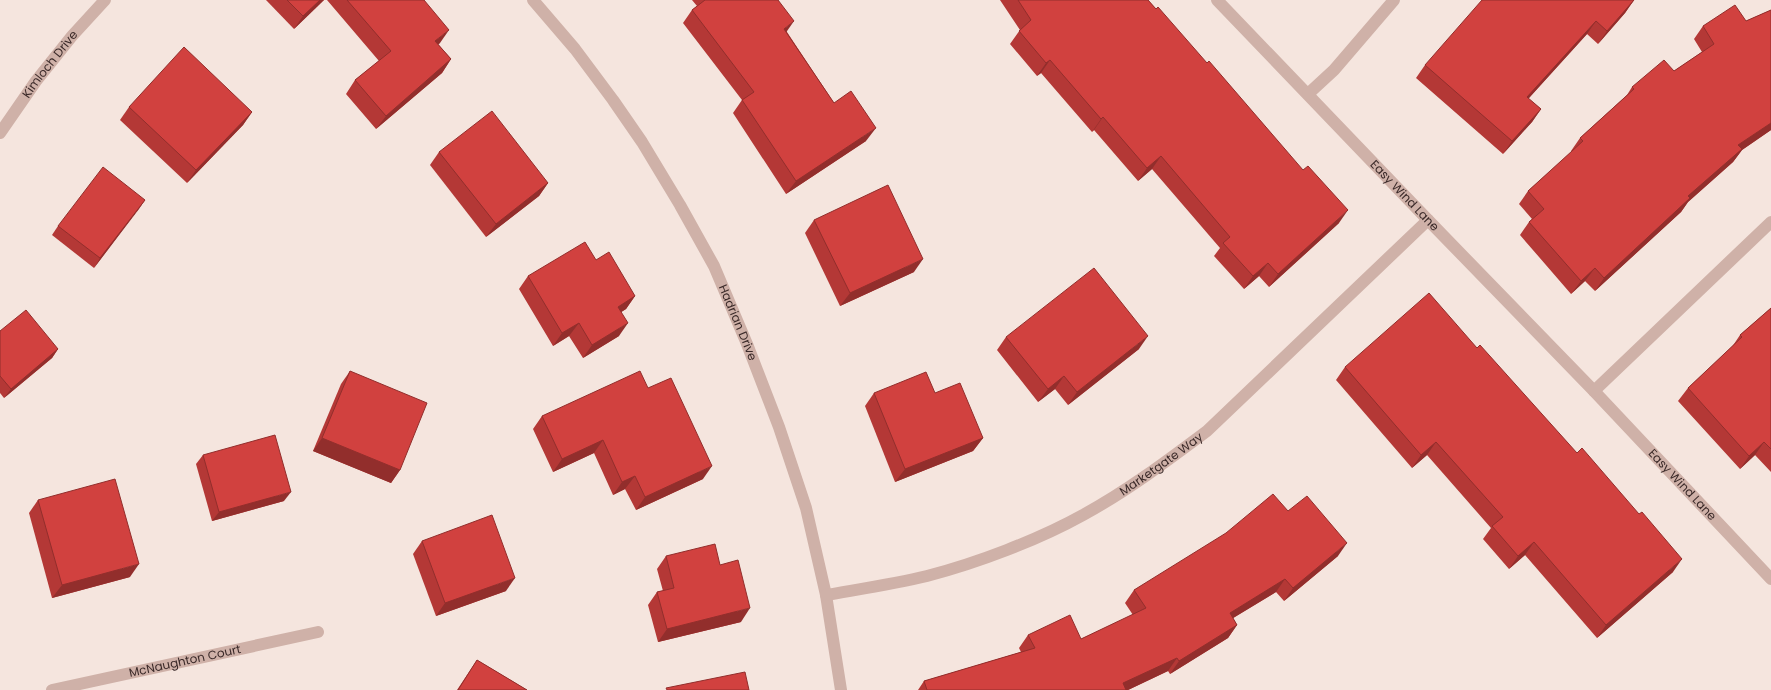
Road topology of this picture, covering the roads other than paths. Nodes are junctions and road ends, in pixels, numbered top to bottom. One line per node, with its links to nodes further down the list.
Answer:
1 (105, 0): 6 (street, Kimloch Drive)
2 (533, 0): 11 (street, Hadrian Drive)
3 (1217, 0): 5 (street, Easy Wind Lane)
4 (1394, 0): 5 (street)
5 (1308, 94): 7 (street, Easy Wind Lane)
6 (0, 133)
7 (1428, 220): 9 (street, Easy Wind Lane); 11 (street, Marketgate Way)
8 (1771, 222): 9 (street)
9 (1594, 391): 10 (street, Easy Wind Lane)
10 (1771, 579)
11 (826, 595): 14 (street, Hadrian Drive)
12 (318, 632): 13 (street, McNaughton Court)
13 (52, 690)
14 (841, 690)

